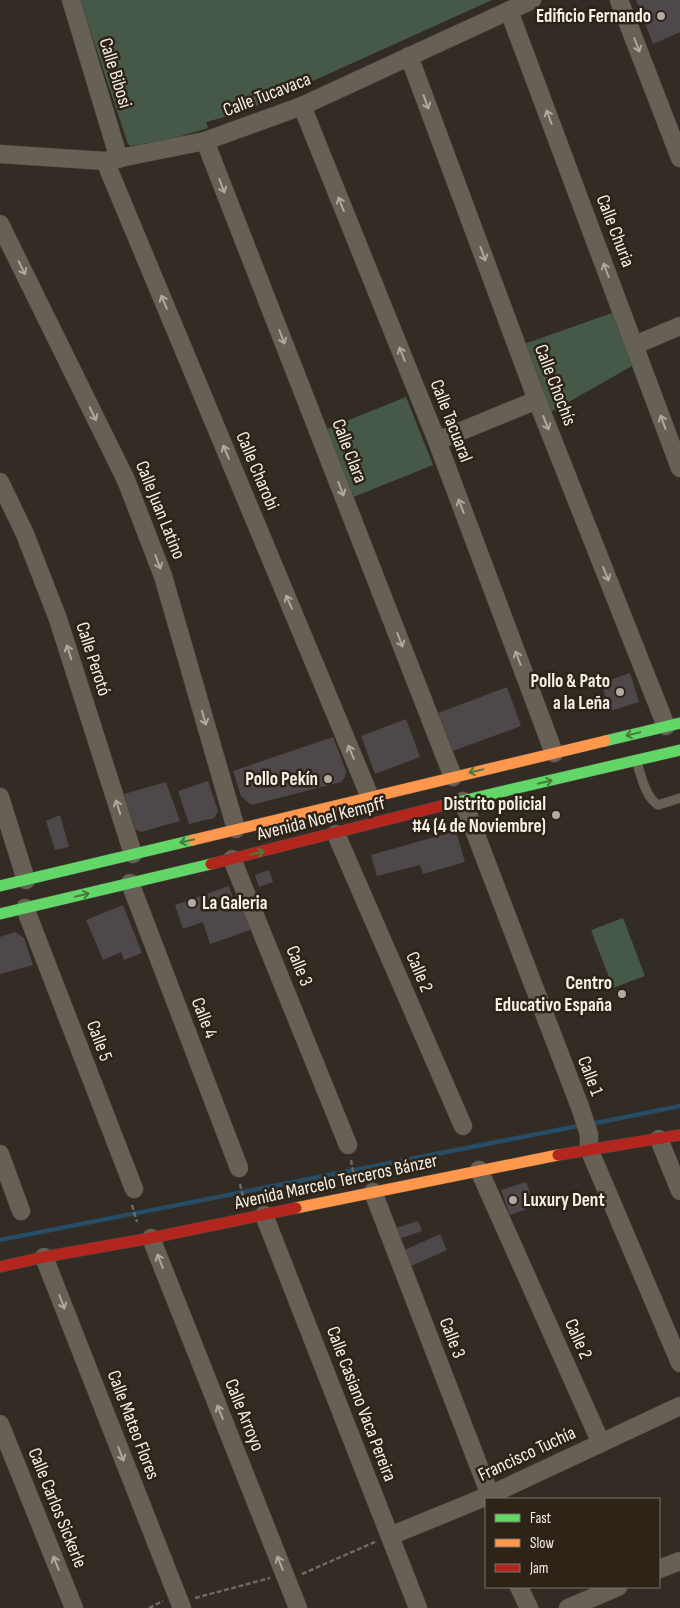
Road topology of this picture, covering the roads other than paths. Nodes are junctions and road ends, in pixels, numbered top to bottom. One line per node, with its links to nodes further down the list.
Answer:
1 (71, 0): 10 (street, Calle Bibosi)
2 (532, 0): 4 (street, Calle Tucavaca)
3 (619, 0): 9 (street, one-way to 9)
4 (509, 10): 5 (street, Calle Tucavaca); 13 (street, Calle Churia, one-way to 4)
5 (409, 56): 6 (street, Calle Tucavaca); 14 (street, Calle Chochís, one-way to 14)
6 (302, 106): 7 (street, Calle Tucavaca); 15 (street, Calle Tacuaral, one-way to 6)
7 (204, 141): 10 (street, Calle Tucavaca); 22 (street, Calle Clara, one-way to 22)
8 (0, 154): 10 (street, Calle Tucavaca)
9 (680, 158)
10 (112, 160): 23 (street, Calle Charobi, one-way to 10)
11 (0, 224): 27 (street, Calle Juan Latino, one-way to 27)
12 (680, 326): 13 (street)
13 (634, 345): 16 (street, Calle Churia, one-way to 13)
14 (537, 400): 15 (street); 18 (street, Calle Chochís, one-way to 18)
15 (437, 441): 20 (street, Calle Tacuaral, one-way to 15)
16 (680, 468)
17 (0, 482): 29 (street, Calle Perotó, one-way to 17)
18 (673, 724): 20 (main road, Avenida Noel Kempff, one-way to 20)
19 (680, 750): 21 (main road, Avenida Noel Kempff)
20 (547, 754): 22 (main road, Avenida Noel Kempff, one-way to 22); 26 (main road)
21 (636, 760): 25 (lane); 26 (main road, Avenida Noel Kempff, one-way to 21)
22 (454, 777): 23 (main road, Avenida Noel Kempff)
23 (375, 796): 26 (main road); 27 (main road, Avenida Noel Kempff)
24 (0, 797): 32 (street)
25 (680, 798)
26 (463, 801): 28 (main road, Avenida Noel Kempff); 40 (street, Calle 1)
27 (236, 829): 29 (main road, Avenida Noel Kempff, one-way to 29)
28 (336, 834): 30 (main road, Avenida Noel Kempff, one-way to 28); 37 (street, Calle 2)
29 (140, 858): 32 (main road, Avenida Noel Kempff); 35 (main road)
30 (227, 860): 31 (main road); 33 (main road, Avenida Noel Kempff); 41 (street, Calle 3)
31 (163, 864)
32 (26, 880): 34 (main road, Avenida Noel Kempff)
33 (130, 883): 35 (main road, Avenida Noel Kempff, one-way to 33); 44 (street, Calle 4)
34 (0, 886)
35 (33, 906): 36 (main road, Avenida Noel Kempff); 47 (street, Calle 5)
36 (0, 914)
37 (463, 1126)
38 (680, 1135): 39 (main road, Avenida Marcelo Terceros Bánzer)
39 (659, 1139): 40 (main road, Avenida Marcelo Terceros Bánzer); 45 (street)
40 (589, 1141): 43 (main road, Avenida Marcelo Terceros Bánzer); 53 (street, Calle 1)
41 (349, 1151)
42 (0, 1154): 48 (street)
43 (480, 1170): 46 (main road, Avenida Marcelo Terceros Bánzer); 56 (street, Calle 2)
44 (239, 1175)
45 (680, 1191)
46 (373, 1192): 49 (main road, Avenida Marcelo Terceros Bánzer); 57 (street, Calle 3)
47 (132, 1195)
48 (21, 1211)
49 (264, 1215): 50 (main road, Avenida Marcelo Terceros Bánzer); 59 (street, Calle Casiano Vaca Pereira)
50 (151, 1238): 51 (main road, Avenida Marcelo Terceros Bánzer); 66 (street, Calle Arroyo, one-way to 50)
51 (44, 1257): 52 (main road, Avenida Marcelo Terceros Bánzer); 65 (street, Calle Mateo Flores, one-way to 65)
52 (0, 1267)
53 (680, 1363)
54 (680, 1406): 56 (street, Francisco Tuchía)
55 (0, 1424): 64 (street, Calle Carlos Sickerle, one-way to 55)
56 (602, 1443): 57 (street, Francisco Tuchía)
57 (490, 1497)
58 (485, 1499): 59 (street, Francisco Tuchía)
59 (390, 1536): 67 (street, Calle Casiano Vaca Pereira)
60 (680, 1560): 61 (street)
61 (660, 1570)
62 (519, 1588): 68 (street)
63 (616, 1588): 69 (street)
64 (74, 1608)
65 (182, 1608)
66 (298, 1608)
67 (418, 1608)
68 (529, 1608)
69 (568, 1608)

